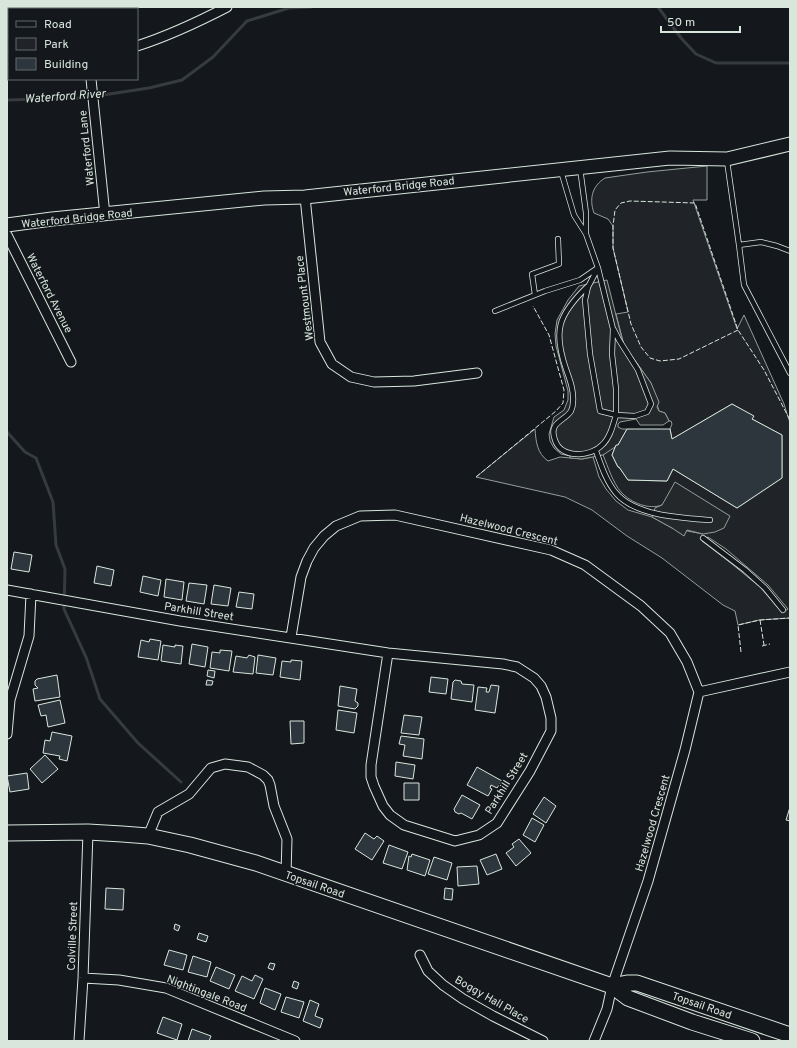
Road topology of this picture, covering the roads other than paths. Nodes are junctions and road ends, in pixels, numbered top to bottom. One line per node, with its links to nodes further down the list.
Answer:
1 (227, 7): 2 (street)
2 (138, 46)
3 (91, 80): 9 (street, Waterford Lane)
4 (790, 144): 5 (main road, Waterford Bridge Road)
5 (726, 159): 6 (main road, Waterford Bridge Road); 14 (lane)
6 (580, 167): 7 (main road, Waterford Bridge Road); 11 (lane)
7 (560, 170): 8 (main road, Waterford Bridge Road); 11 (lane)
8 (305, 196): 9 (main road, Waterford Bridge Road); 22 (street, Westmount Place)
9 (105, 215): 10 (main road, Waterford Bridge Road)
10 (7, 225)
11 (586, 234): 16 (lane)
12 (7, 235): 21 (street, Waterford Avenue)
13 (558, 239): 18 (lane)
14 (739, 246): 15 (lane); 23 (lane)
15 (790, 251)
16 (598, 268): 17 (lane); 18 (lane); 20 (lane)
17 (588, 287): 24 (lane); 25 (lane)
18 (536, 295): 19 (lane)
19 (495, 311)
20 (613, 329): 24 (lane); 24 (lane)
21 (71, 362)
22 (477, 372)
23 (790, 373)
24 (616, 415): 25 (lane)
25 (596, 451): 26 (lane)
26 (710, 520)
27 (703, 538): 30 (lane)
28 (7, 590): 29 (street, Parkhill Street)
29 (31, 594): 31 (street, Parkhill Street); 35 (street)
30 (783, 610)
31 (291, 637): 32 (street, Parkhill Street); 34 (street, Hazelwood Crescent)
32 (388, 653): 32 (street, Parkhill Street)
33 (790, 672): 34 (street)
34 (699, 692): 42 (street, Hazelwood Crescent)
35 (8, 734)
36 (88, 832): 37 (main road, Topsail Road); 38 (main road, Topsail Road); 41 (street, Colville Street)
37 (7, 833)
38 (148, 836): 39 (main road, Topsail Road); 39 (street)
39 (286, 874): 42 (main road, Topsail Road)
40 (420, 955): 46 (street, Boggy Hall Place)
41 (83, 978): 44 (street, Colville Street); 45 (street, Nightingale Road)
42 (612, 986): 43 (main road, Topsail Road); 47 (street, Hazelwood Crescent); 48 (main road, Topsail Road)
43 (790, 1035)
44 (79, 1041)
45 (295, 1041)
46 (543, 1041)
47 (594, 1041)
48 (752, 1041)

